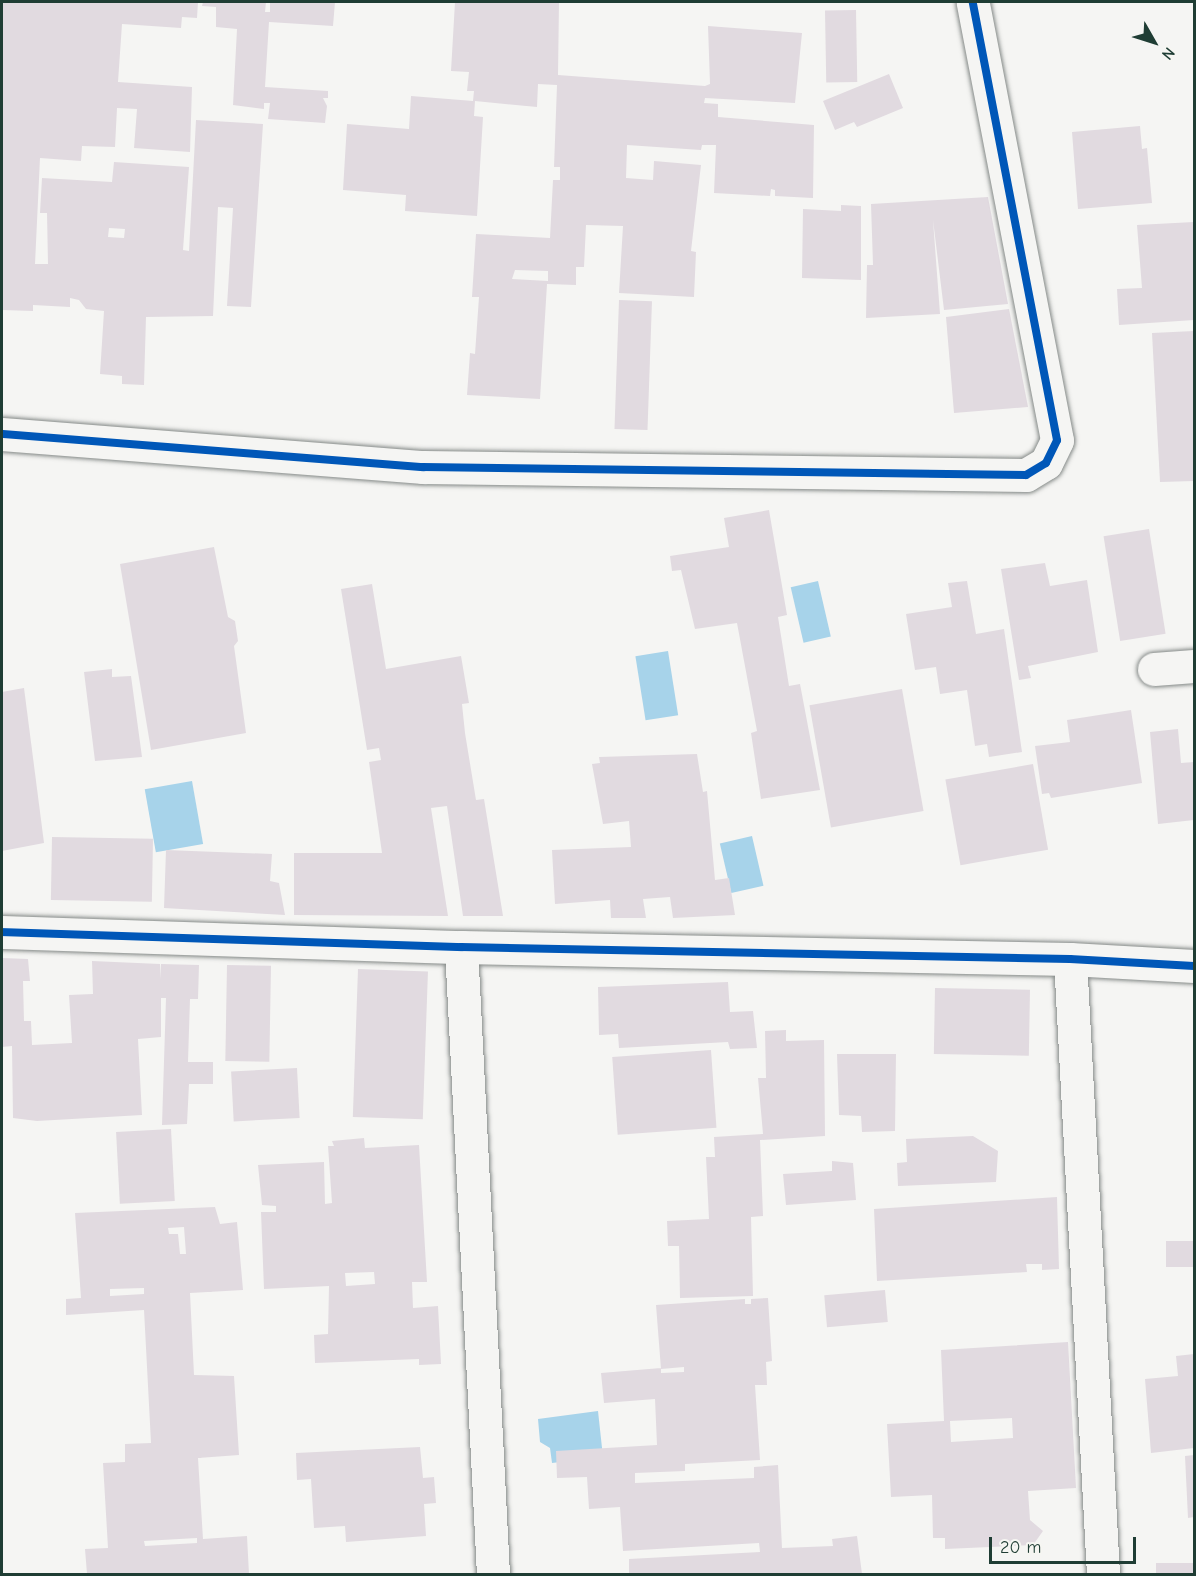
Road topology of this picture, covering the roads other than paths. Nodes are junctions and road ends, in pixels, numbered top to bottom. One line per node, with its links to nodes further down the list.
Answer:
1 (973, 2): 2 (street)
2 (2, 434)
3 (1194, 666): 4 (street)
4 (1154, 669)
5 (2, 932): 6 (street)
6 (461, 947): 7 (street); 9 (street)
7 (1070, 959): 8 (street); 10 (street)
8 (1194, 966)
9 (493, 1575)
10 (1103, 1575)

